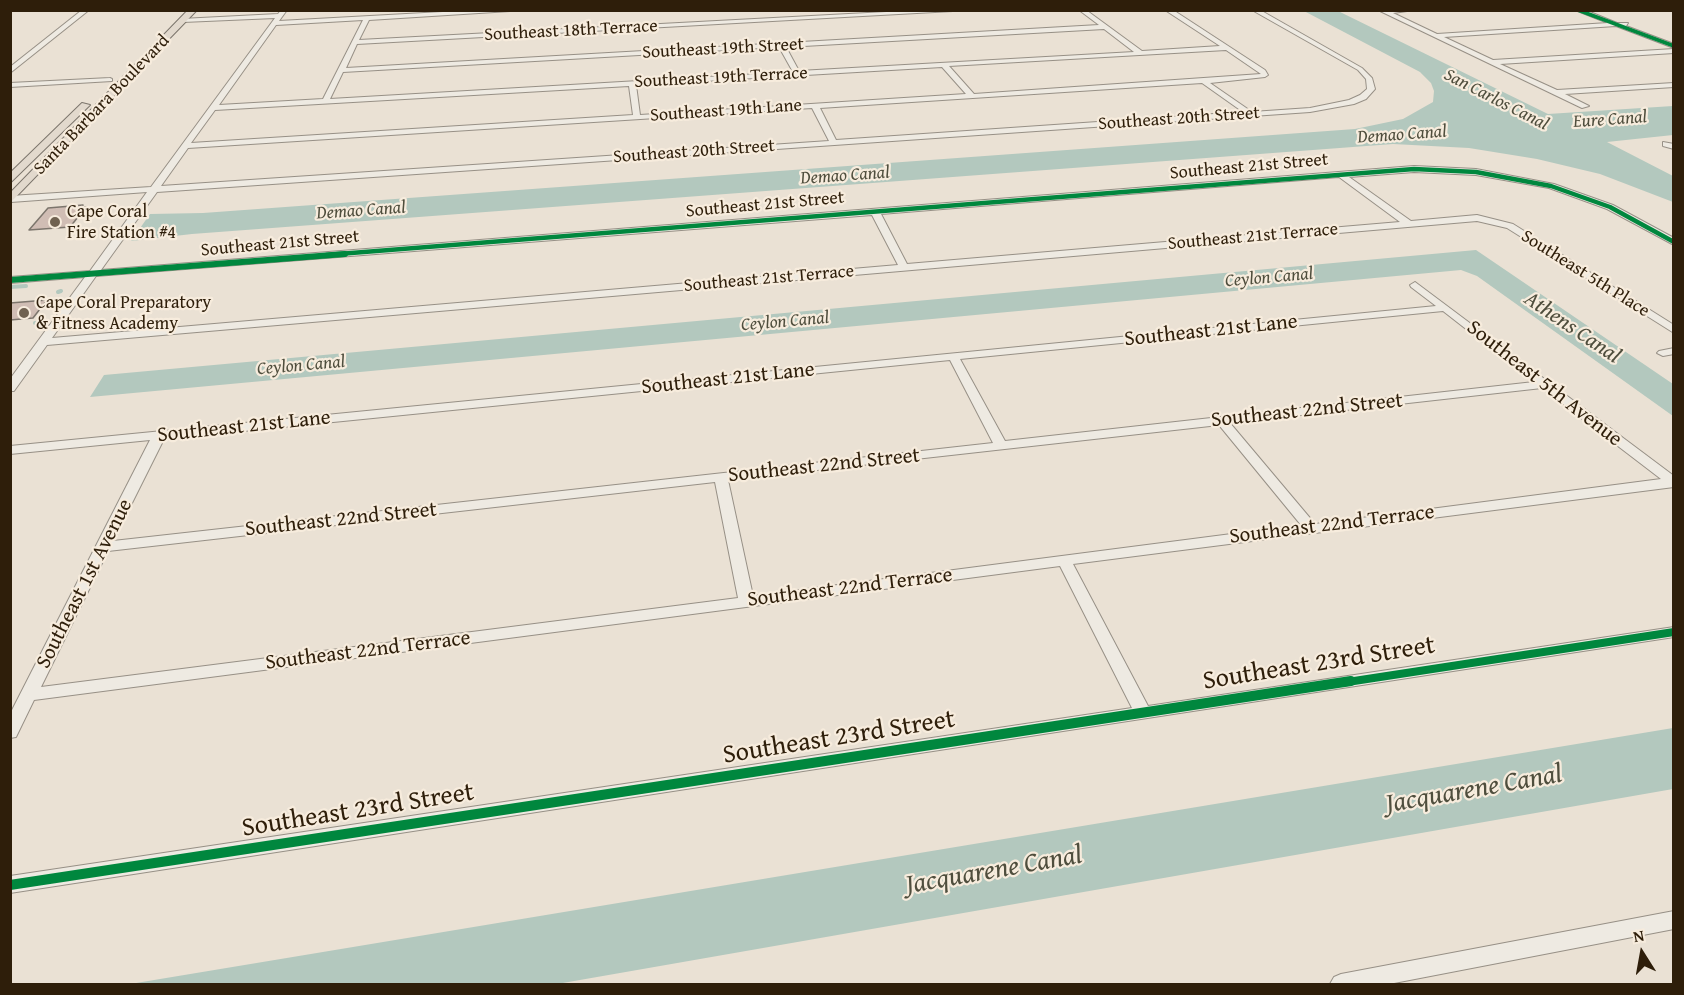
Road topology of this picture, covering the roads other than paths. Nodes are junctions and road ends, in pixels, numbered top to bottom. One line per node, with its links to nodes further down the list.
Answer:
1 (86, 10): 35 (street)
2 (193, 10): 14 (main road, Santa Barbara Boulevard)
3 (523, 10): 17 (street)
4 (763, 10): 18 (street)
5 (968, 10): 15 (street, Southeast 18th Terrace)
6 (1082, 10): 22 (street)
7 (1255, 10): 48 (street, Southeast 20th Street)
8 (1411, 10): 13 (street)
9 (1578, 10): 21 (street)
10 (1590, 10): 20 (street)
11 (1169, 11): 12 (street); 28 (street)
12 (1182, 11)
13 (1383, 11): 24 (street)
14 (183, 14): 16 (street); 37 (main road, Santa Barbara Boulevard); 50 (main road, Santa Barbara Boulevard)
15 (901, 14): 18 (street, Southeast 18th Terrace); 19 (street)
16 (280, 16): 17 (street); 47 (street)
17 (367, 18): 25 (street)
18 (768, 21): 23 (street, Southeast 18th Terrace)
19 (910, 24)
20 (1626, 24): 21 (street); 26 (street)
21 (1616, 25): 24 (street); 29 (street)
22 (1105, 27): 27 (street, Southeast 19th Street); 30 (street)
23 (625, 28): 25 (street, Southeast 18th Terrace); 31 (street)
24 (1435, 36): 32 (street)
25 (355, 42): 34 (street)
26 (1674, 42)
27 (782, 45): 31 (street, Southeast 19th Street); 36 (street)
28 (1227, 48): 30 (street, Southeast 19th Terrace); 38 (street, Southeast 19th Lane)
29 (1674, 49): 32 (street)
30 (1140, 53): 33 (street, Southeast 19th Terrace)
31 (629, 54): 34 (street, Southeast 19th Street)
32 (1492, 62): 42 (street)
33 (944, 65): 36 (street, Southeast 19th Terrace); 43 (street)
34 (341, 70): 44 (street)
35 (10, 71)
36 (797, 73): 39 (street, Southeast 19th Terrace)
37 (110, 80): 40 (street); 50 (main road); 54 (main road, Santa Barbara Boulevard)
38 (1203, 81): 43 (street, Southeast 19th Lane); 48 (street)
39 (632, 84): 44 (street, Southeast 19th Terrace); 49 (street)
40 (10, 85)
41 (1674, 85): 42 (street)
42 (1557, 93): 46 (street)
43 (971, 96): 45 (street, Southeast 19th Lane)
44 (325, 102): 47 (street, Southeast 19th Terrace)
45 (815, 106): 49 (street, Southeast 19th Lane); 51 (street)
46 (1585, 106)
47 (214, 108): 52 (street)
48 (1250, 114): 51 (street, Southeast 20th Street)
49 (637, 117): 52 (street, Southeast 19th Lane)
50 (88, 119): 56 (main road, Santa Barbara Boulevard)
51 (834, 142): 55 (street, Southeast 20th Street)
52 (186, 146): 55 (street)
53 (1341, 175): 57 (street, Southeast 21st Street); 59 (street); 60 (street, Southeast 21st Street)
54 (10, 180)
55 (154, 190): 56 (street, Southeast 20th Street); 62 (street)
56 (11, 200)
57 (876, 212): 61 (street); 62 (street, Southeast 21st Street)
58 (1495, 220): 59 (street, Southeast 21st Terrace); 66 (street, Southeast 5th Place)
59 (1409, 224): 61 (street, Southeast 21st Terrace)
60 (1674, 242)
61 (904, 268): 67 (street, Southeast 21st Terrace)
62 (94, 273): 63 (street, Southeast 21st Street); 67 (street)
63 (10, 280)
64 (1415, 285): 65 (street, Southeast 5th Avenue)
65 (1445, 308): 68 (street, Southeast 21st Lane); 69 (street, Southeast 5th Avenue)
66 (1674, 330)
67 (43, 342): 70 (street)
68 (953, 356): 72 (street, Southeast 21st Lane); 73 (street)
69 (1545, 384): 71 (street, Southeast 22nd Street); 76 (street, Southeast 5th Avenue)
70 (10, 388)
71 (1222, 421): 73 (street, Southeast 22nd Street); 77 (street)
72 (159, 435): 74 (street, Southeast 21st Lane); 78 (street, Southeast 1st Avenue)
73 (1001, 446): 75 (street, Southeast 22nd Street)
74 (10, 450)
75 (721, 477): 78 (street, Southeast 22nd Street); 80 (street)
76 (1672, 483): 77 (street, Southeast 22nd Terrace)
77 (1311, 528): 79 (street, Southeast 22nd Terrace)
78 (103, 547): 82 (street, Southeast 1st Avenue)
79 (1064, 560): 80 (street, Southeast 22nd Terrace); 83 (street)
80 (746, 601): 82 (street, Southeast 22nd Terrace)
81 (1674, 632): 83 (street, Southeast 23rd Street)
82 (29, 695): 84 (street, Southeast 1st Avenue)
83 (1143, 712): 85 (street, Southeast 23rd Street)
84 (10, 732)
85 (10, 885)
86 (1674, 920): 87 (street)
87 (1341, 984)

